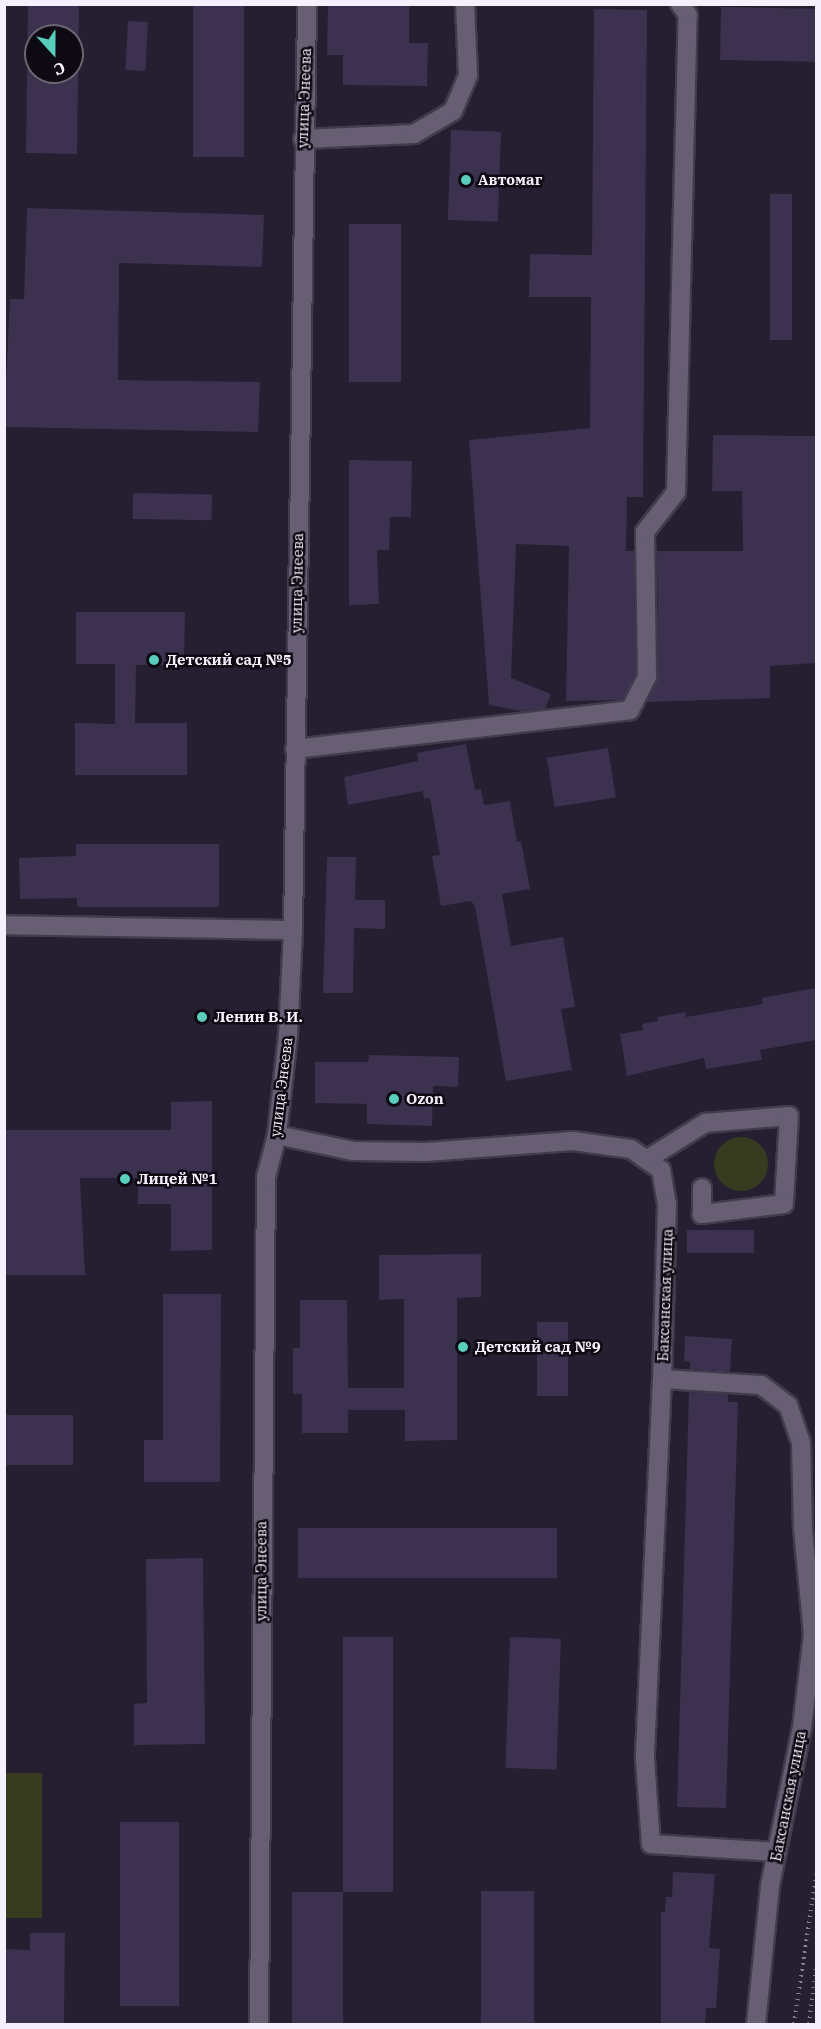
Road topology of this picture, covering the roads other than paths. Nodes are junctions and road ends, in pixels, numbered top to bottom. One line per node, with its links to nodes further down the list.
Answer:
1 (307, 4): 4 (street, улица Энеева)
2 (465, 4): 4 (street)
3 (680, 4): 5 (street)
4 (303, 139): 5 (street, улица Энеева)
5 (295, 749): 7 (street, улица Энеева)
6 (4, 925): 7 (street)
7 (292, 930): 8 (street, улица Энеева)
8 (277, 1135): 9 (street, Баксанская улица); 13 (street, улица Энеева)
9 (646, 1160): 10 (street); 11 (street, Баксанская улица)
10 (702, 1188)
11 (662, 1380): 12 (street, Баксанская улица); 12 (street)
12 (777, 1852): 14 (street, Баксанская улица)
13 (259, 2025)
14 (756, 2025)

